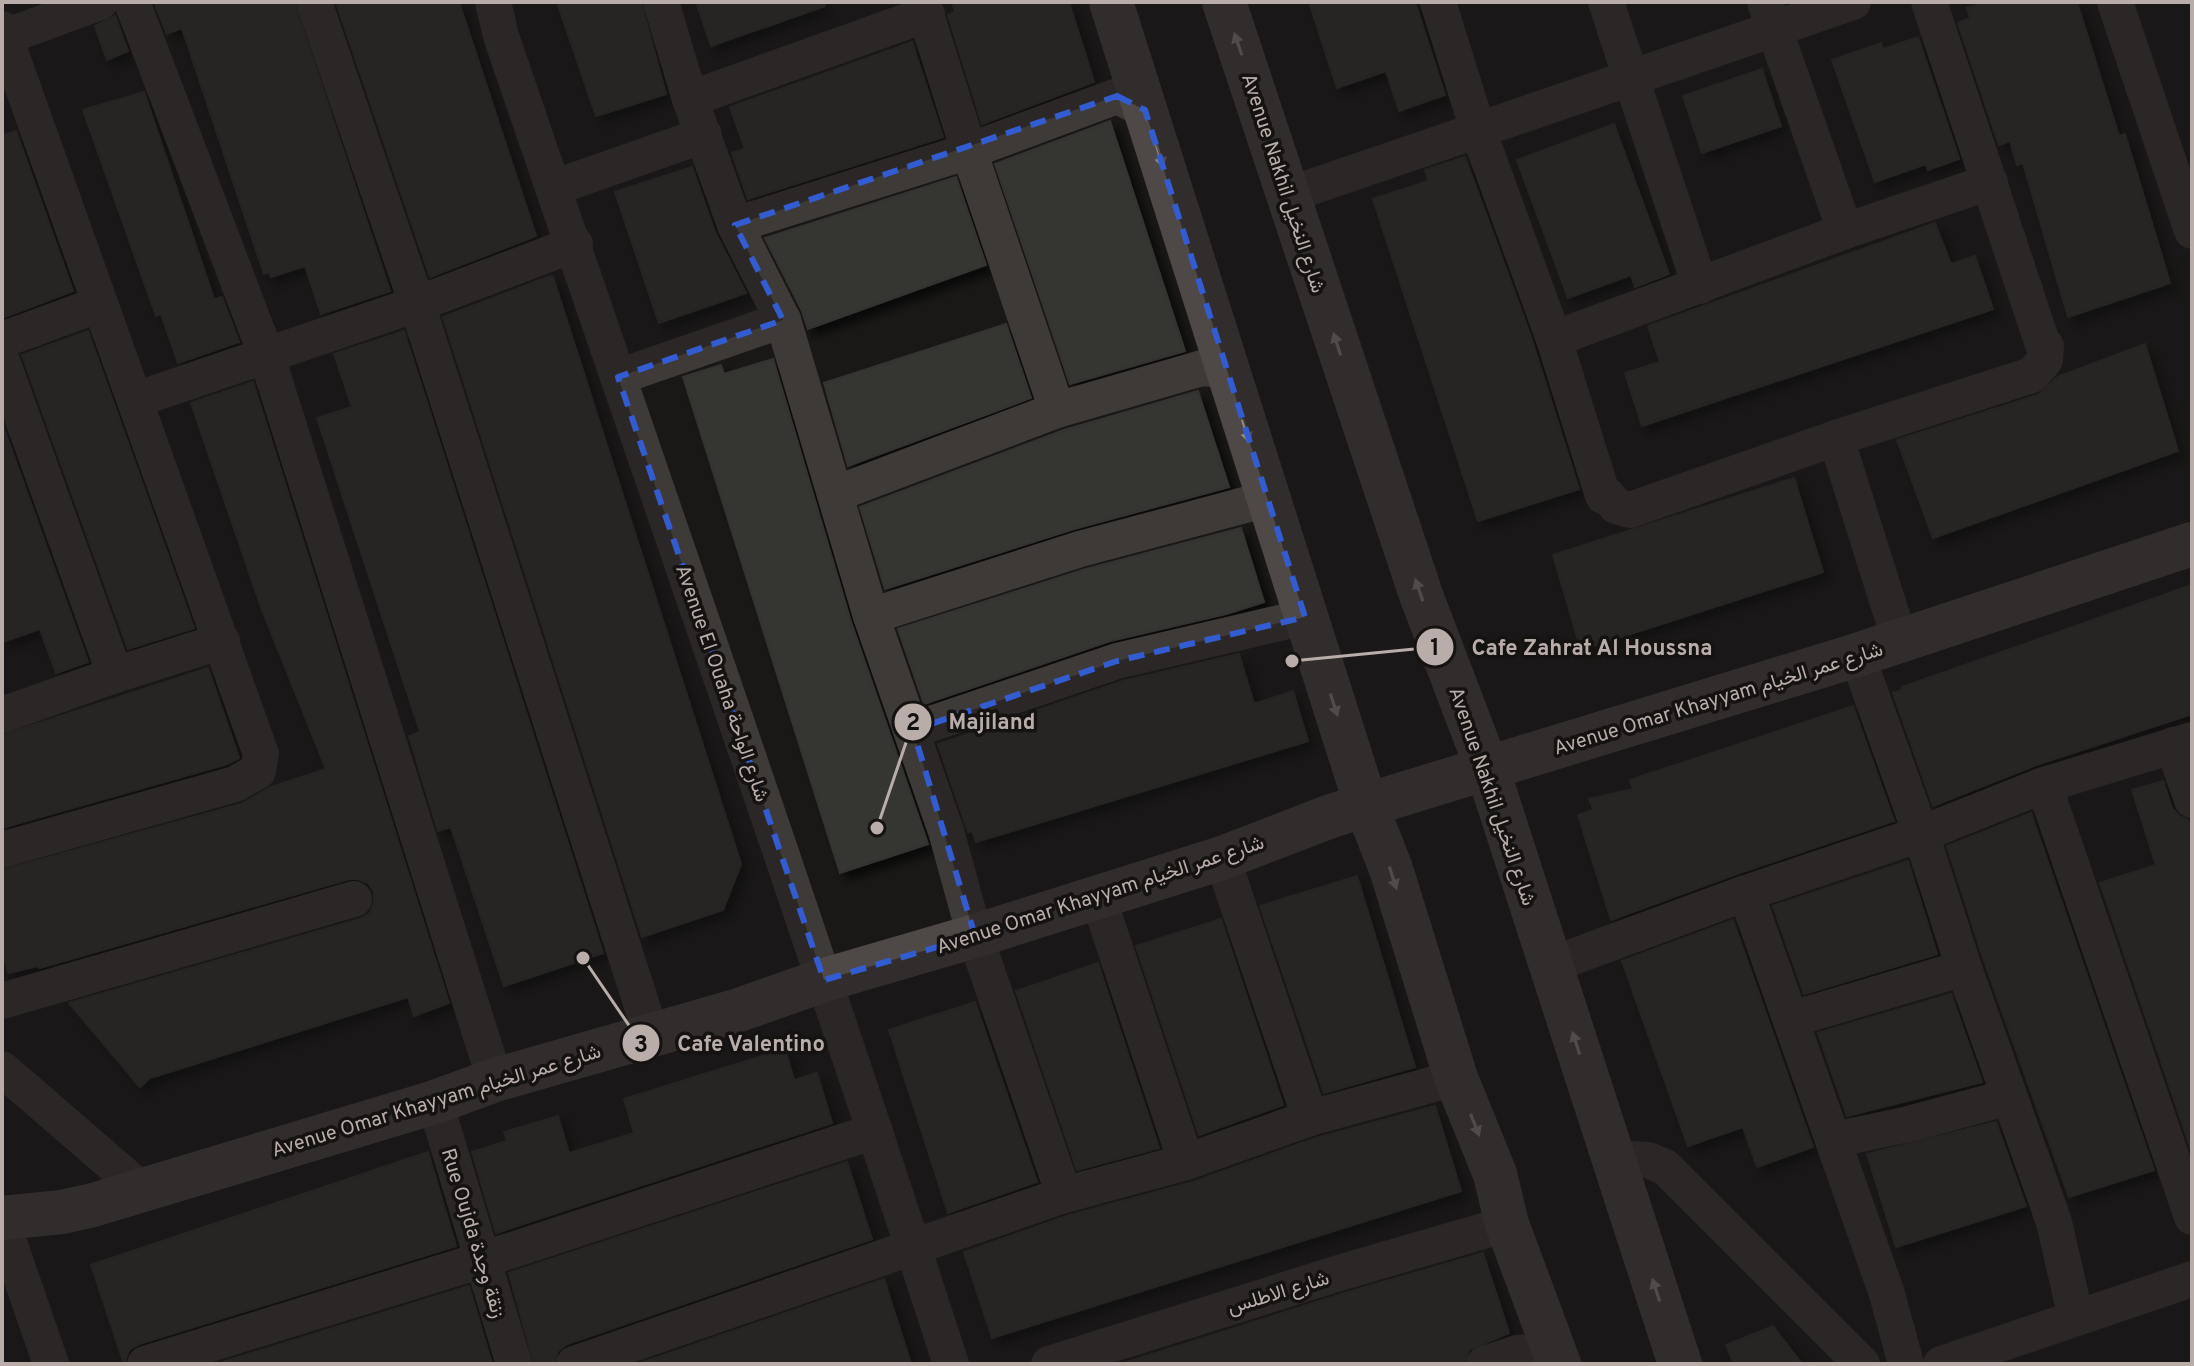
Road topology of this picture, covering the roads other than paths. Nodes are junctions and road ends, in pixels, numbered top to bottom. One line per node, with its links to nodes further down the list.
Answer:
1 (100, 2): 15 (street)
2 (132, 2): 35 (street)
3 (314, 2): 31 (street)
4 (493, 2): 23 (street, Avenue El Ouaha شارع الواحة)
5 (661, 2): 17 (street)
6 (1111, 2): 18 (street)
7 (1224, 2): 24 (street, Avenue Nakhil شارع النخيل, one-way to 7)
8 (1438, 2): 19 (street)
9 (1606, 2): 16 (street)
10 (1853, 2): 14 (street)
11 (1929, 2): 22 (street)
12 (2115, 2): 27 (street)
13 (924, 8): 17 (street); 21 (street)
14 (1769, 16): 16 (street); 26 (street)
15 (3, 34): 30 (street)
16 (1631, 78): 19 (street); 29 (street)
17 (690, 99): 20 (street)
18 (1145, 110): 21 (street); 37 (street, one-way to 37)
19 (1478, 130): 24 (street); 33 (street)
20 (704, 135): 23 (street); 25 (street)
21 (969, 151): 25 (street); 40 (street)
22 (1990, 182): 26 (street); 41 (street)
23 (553, 188): 28 (street, Avenue El Ouaha شارع الواحة)
24 (1288, 195): 54 (street, Avenue Nakhil شارع النخيل, one-way to 24)
25 (735, 225): 32 (street)
26 (1845, 231): 29 (street)
27 (2192, 231)
28 (575, 244): 31 (street); 38 (street, Avenue El Ouaha شارع الواحة)
29 (1700, 286): 33 (street)
30 (100, 304): 34 (street); 39 (street)
31 (417, 304): 35 (street); 70 (street)
32 (783, 320): 38 (street); 42 (street)
33 (1554, 339): 41 (street)
34 (2, 340)
35 (267, 357): 39 (street); 73 (street)
36 (2, 361): 50 (street)
37 (1226, 370): 40 (street); 43 (street, one-way to 43)
38 (618, 377): 67 (street, Avenue El Ouaha شارع الواحة)
39 (135, 400): 47 (street)
40 (1057, 410): 42 (street)
41 (1836, 438): 48 (street)
42 (835, 494): 45 (street)
43 (1267, 499): 45 (street); 46 (street)
44 (2192, 544): 48 (street, Avenue Omar Khayyam شارع عمر الخيام)
45 (871, 616): 52 (street)
46 (1305, 617): 52 (street); 57 (street, one-way to 57)
47 (222, 641): 50 (street); 59 (street)
48 (1900, 641): 49 (street, Avenue Omar Khayyam شارع عمر الخيام)
49 (1857, 655): 54 (street, Avenue Omar Khayyam شارع عمر الخيام); 58 (street)
50 (115, 675): 51 (street)
51 (2, 715)
52 (913, 730): 64 (street)
53 (2183, 742): 55 (street); 56 (street)
54 (1487, 768): 57 (street, Avenue Omar Khayyam شارع عمر الخيام); 65 (street, Avenue Nakhil شارع النخيل)
55 (2044, 785): 58 (street); 83 (street)
56 (2192, 800)
57 (1366, 805): 60 (street, Avenue Omar Khayyam شارع عمر الخيام); 72 (street, one-way to 72)
58 (1921, 834): 61 (street); 66 (street)
59 (2, 850)
60 (1222, 858): 62 (street, Avenue Omar Khayyam شارع عمر الخيام); 76 (street)
61 (1746, 893): 65 (street); 69 (street)
62 (1098, 897): 64 (street, Avenue Omar Khayyam شارع عمر الخيام); 79 (street)
63 (354, 899): 68 (street)
64 (975, 936): 67 (street, Avenue Omar Khayyam شارع عمر الخيام); 82 (street)
65 (1551, 965): 80 (street, Avenue Nakhil شارع النخيل, one-way to 65)
66 (1964, 968): 69 (street); 74 (street)
67 (824, 980): 70 (street, Avenue Omar Khayyam شارع عمر الخيام); 77 (street, Avenue El Ouaha شارع الواحة)
68 (2, 1001)
69 (1792, 1019): 78 (street)
70 (651, 1034): 73 (street, Avenue Omar Khayyam شارع عمر الخيام)
71 (2, 1069): 81 (street)
72 (1456, 1078): 76 (street); 85 (street, one-way to 85)
73 (495, 1080): 75 (street, Avenue Omar Khayyam شارع عمر الخيام)
74 (2009, 1097): 78 (street); 89 (street)
75 (435, 1102): 81 (street, Avenue Omar Khayyam شارع عمر الخيام); 87 (street, Rue Oujda زنقة وجدة)
76 (1310, 1118): 79 (street)
77 (875, 1131): 86 (street, Avenue El Ouaha شارع الواحة); 87 (street)
78 (1833, 1140): 100 (street)
79 (1186, 1162): 82 (street)
80 (1618, 1171): 98 (street, Avenue Nakhil شارع النخيل, one-way to 80); 99 (street)
81 (142, 1190): 84 (street, Avenue Omar Khayyam شارع عمر الخيام)
82 (1064, 1195): 86 (street)
83 (2192, 1217)
84 (2, 1220): 91 (street)
85 (1507, 1224): 90 (street); 96 (street, شارع الاطلس)
86 (914, 1248): 94 (street); 95 (street, Avenue El Ouaha شارع الواحة)
87 (482, 1260): 92 (street); 93 (street, Rue Oujda زنقة وجدة)
88 (2192, 1279): 89 (street)
89 (2076, 1318): 101 (street)
90 (1557, 1357): 97 (street)
91 (51, 1364)
92 (145, 1364)
93 (514, 1364)
94 (574, 1364)
95 (951, 1364)
96 (1049, 1364)
97 (1484, 1364)
98 (1680, 1364)
99 (1862, 1364)
100 (1906, 1364)
101 (1941, 1364)

